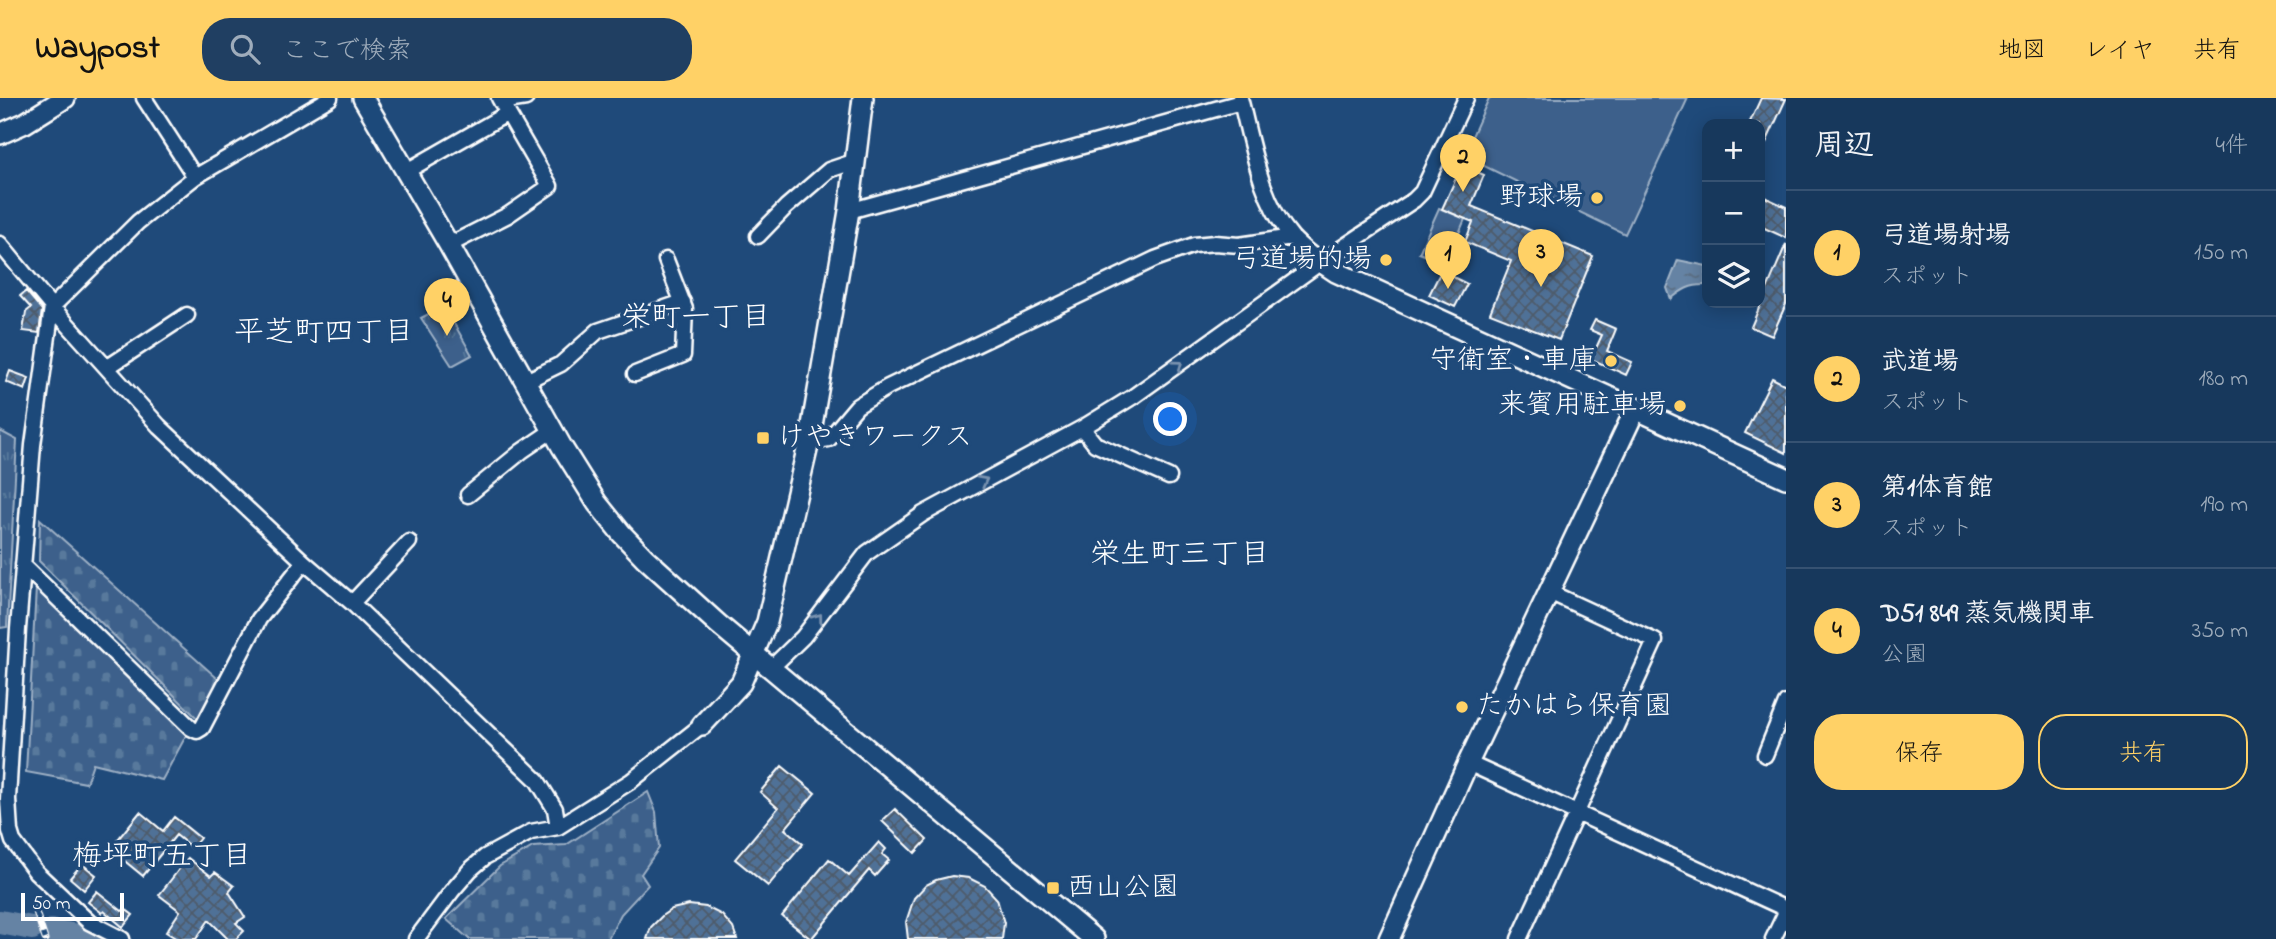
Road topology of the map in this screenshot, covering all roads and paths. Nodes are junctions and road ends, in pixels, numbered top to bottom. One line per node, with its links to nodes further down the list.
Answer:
1 (65, 98): 10 (street)
2 (144, 98): 13 (street)
3 (330, 98): 13 (street)
4 (526, 98): 9 (street)
5 (863, 98): 11 (street)
6 (1466, 98): 20 (street)
7 (365, 99): 12 (street)
8 (1240, 100): 14 (street); 16 (street)
9 (502, 104): 12 (street); 18 (street)
10 (0, 134)
11 (856, 161): 14 (street); 15 (street)
12 (405, 172): 18 (street)
13 (195, 177): 22 (street)
14 (849, 211): 30 (street)
15 (758, 236)
16 (1292, 237): 20 (street); 30 (street)
17 (0, 244): 22 (street)
18 (449, 245): 26 (street)
19 (666, 260): 21 (street)
20 (1321, 262): 27 (street); 28 (street, one-way to 20)
21 (682, 302): 25 (street); 26 (street)
22 (52, 307): 24 (street); 36 (street)
23 (187, 316): 24 (street)
24 (107, 367): 35 (street)
25 (635, 374)
26 (526, 381): 29 (street)
27 (1636, 408): 32 (street); 37 (street)
28 (1083, 428): 31 (street); 40 (street, one-way to 28)
29 (553, 430): 33 (street); 39 (street)
30 (810, 437): 39 (street)
31 (1170, 477)
32 (1786, 478)
33 (468, 495)
34 (409, 542): 38 (street)
35 (304, 562): 36 (street); 38 (street)
36 (23, 565): 48 (street)
37 (1549, 592): 44 (street); 45 (street)
38 (352, 603): 46 (street)
39 (754, 653): 40 (street); 42 (street)
40 (771, 668): 50 (street)
41 (1786, 703): 43 (street)
42 (702, 725): 46 (street)
43 (1765, 755)
44 (1468, 763): 45 (street); 51 (street)
45 (1576, 814): 47 (street); 52 (street)
46 (558, 827): 49 (street)
47 (1786, 910): 53 (street)
48 (122, 939)
49 (416, 939)
50 (1094, 939)
51 (1390, 939)
52 (1519, 939)
53 (1773, 939)

